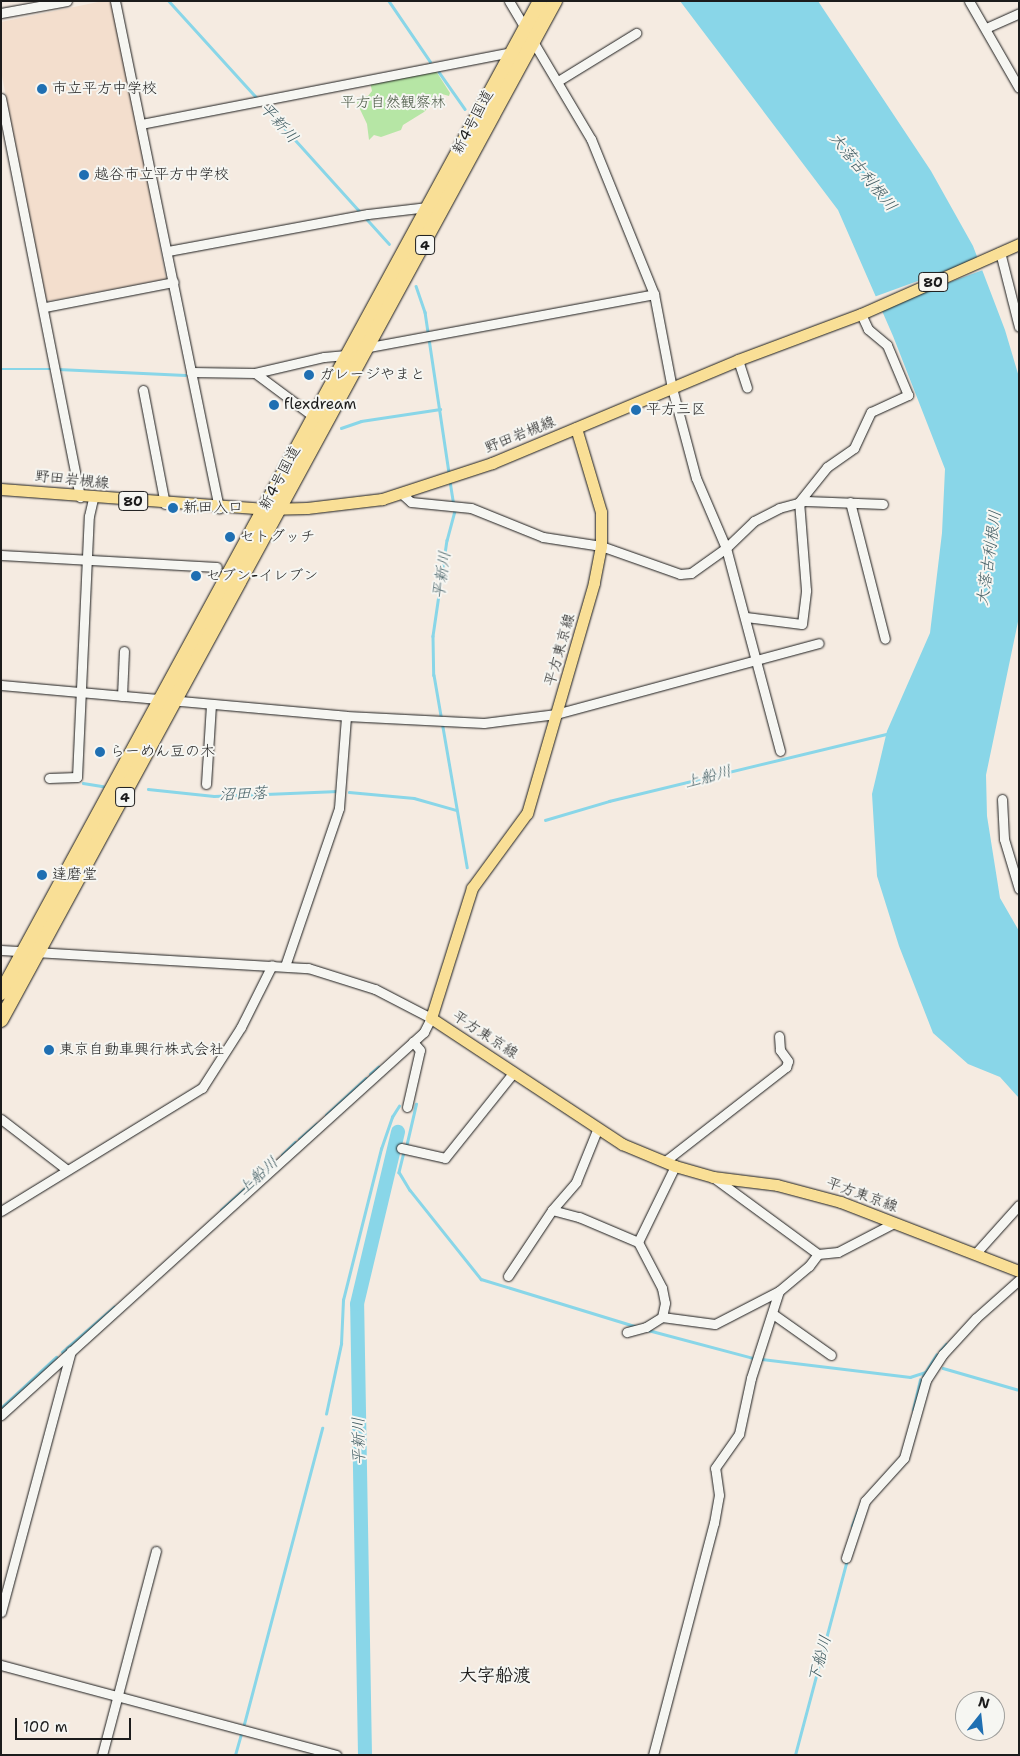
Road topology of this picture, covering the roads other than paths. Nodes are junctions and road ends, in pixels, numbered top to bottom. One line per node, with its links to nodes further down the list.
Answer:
1 (67, 1): 7 (street)
2 (115, 1): 18 (street)
3 (509, 1): 9 (street)
4 (540, 1): 9 (highway, 新4号国道 / 4)
5 (555, 1): 12 (highway, 新4号国道 / 4)
6 (970, 1): 10 (street)
7 (1, 13)
8 (1019, 13): 10 (street)
9 (526, 28): 12 (street); 13 (highway, 新4号国道 / 4)
10 (986, 28): 14 (street)
11 (636, 33): 15 (street)
12 (534, 41): 15 (street); 28 (highway, 新4号国道 / 4)
13 (512, 52): 18 (street); 19 (highway, 新4号国道 / 4)
14 (1015, 74): 16 (street)
15 (558, 81): 24 (street)
16 (1019, 88)
17 (1, 98): 25 (street)
18 (141, 124): 21 (street)
19 (428, 207): 21 (street); 29 (highway, 新4号国道 / 4)
20 (1019, 244): 22 (main road, 野田岩槻線 / 80)
21 (168, 251): 23 (street)
22 (1000, 252): 26 (main road, 野田岩槻線 / 80); 27 (street)
23 (174, 282): 25 (street); 31 (street)
24 (654, 294): 28 (street); 33 (street)
25 (45, 307): 40 (street)
26 (862, 314): 30 (main road, 野田岩槻線 / 80); 42 (street)
27 (1019, 327)
28 (369, 347): 48 (highway, 新4号国道 / 4)
29 (349, 355): 32 (street); 36 (highway, 新4号国道 / 4)
30 (738, 360): 33 (main road, 野田岩槻線 / 80); 34 (street)
31 (191, 372): 32 (street); 46 (street)
32 (255, 373): 36 (street)
33 (672, 388): 37 (main road, 野田岩槻線 / 80); 50 (street)
34 (747, 388)
35 (144, 390): 44 (street)
36 (314, 417): 47 (highway, 新4号国道 / 4)
37 (576, 428): 39 (main road, 野田岩槻線 / 80); 49 (main road, 平方東京線)
38 (1, 488): 40 (main road, 野田岩槻線 / 80)
39 (402, 494): 48 (main road, 野田岩槻線 / 80); 49 (street)
40 (80, 497): 41 (main road, 野田岩槻線 / 80)
41 (93, 498): 44 (main road, 野田岩槻線 / 80); 52 (street)
42 (799, 502): 43 (street); 50 (street); 54 (street)
43 (850, 502): 45 (street); 55 (street)
44 (166, 504): 46 (main road, 野田岩槻線 / 80)
45 (883, 504)
46 (219, 508): 47 (main road, 野田岩槻線 / 80)
47 (265, 509): 48 (main road, 野田岩槻線 / 80); 62 (highway, 新4号国道 / 4)
48 (281, 509): 63 (highway, 新4号国道 / 4)
49 (601, 546): 50 (street); 65 (main road, 平方東京線)
50 (726, 548): 54 (street)
51 (1, 555): 52 (street)
52 (87, 560): 53 (street); 60 (street)
53 (216, 567)
54 (746, 617): 58 (street)
55 (885, 639)
56 (818, 643): 58 (street)
57 (124, 651): 61 (street)
58 (758, 658): 65 (street); 67 (street)
59 (1, 685): 60 (street)
60 (82, 692): 61 (street); 68 (street)
61 (122, 696): 62 (street)
62 (162, 700): 63 (street); 73 (highway, 新4号国道 / 4)
63 (177, 700): 64 (street); 74 (highway, 新4号国道 / 4)
64 (211, 704): 66 (street); 69 (street)
65 (556, 714): 66 (street); 78 (main road, 平方東京線)
66 (346, 716): 76 (street)
67 (780, 751)
68 (49, 778)
69 (206, 784)
70 (1002, 799): 71 (street)
71 (1019, 889)
72 (1, 950): 73 (street)
73 (25, 952): 74 (street); 77 (highway, 新4号国道 / 4)
74 (40, 952): 75 (street); 79 (highway, 新4号国道 / 4)
75 (272, 966): 76 (street); 88 (street)
76 (286, 966): 78 (street)
77 (1, 994)
78 (431, 1018): 81 (street); 82 (main road, 平方東京線)
79 (1, 1020)
80 (779, 1036): 87 (street)
81 (412, 1042): 83 (street); 104 (street)
82 (514, 1072): 85 (main road, 平方東京線); 86 (street)
83 (407, 1108)
84 (1, 1119): 88 (street)
85 (596, 1130): 87 (main road, 平方東京線); 91 (street)
86 (401, 1148)
87 (669, 1164): 89 (main road, 平方東京線); 94 (street)
88 (66, 1169): 92 (street)
89 (713, 1177): 93 (main road, 平方東京線); 95 (street)
90 (1019, 1205): 96 (street)
91 (552, 1210): 94 (street); 98 (street)
92 (1, 1211)
93 (894, 1223): 95 (street); 96 (main road, 平方東京線)
94 (638, 1242): 102 (street)
95 (818, 1254): 100 (street)
96 (974, 1254): 97 (main road, 平方東京線)
97 (1019, 1271)
98 (508, 1276)
99 (1019, 1280): 108 (street)
100 (779, 1291): 101 (street); 102 (street)
101 (773, 1314): 105 (street); 114 (street)
102 (662, 1317): 103 (street)
103 (626, 1332)
104 (71, 1351): 106 (street); 109 (street)
105 (832, 1355)
106 (1, 1415)
107 (156, 1551): 111 (street)
108 (846, 1558)
109 (1, 1612)
110 (1, 1665): 111 (street)
111 (119, 1695): 112 (street); 113 (street)
112 (102, 1755)
113 (336, 1755)
114 (653, 1755)

